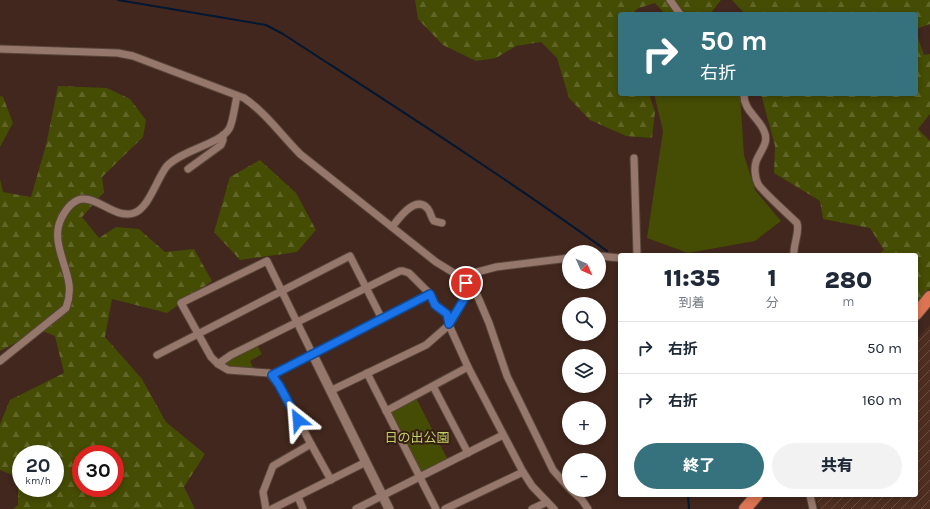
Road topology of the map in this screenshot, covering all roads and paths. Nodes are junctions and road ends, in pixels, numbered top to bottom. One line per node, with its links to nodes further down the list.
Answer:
1 (670, 0): 2 (street)
2 (679, 12)
3 (0, 49): 4 (street)
4 (237, 96): 6 (street); 10 (street)
5 (744, 96): 12 (street)
6 (223, 135): 8 (street); 29 (street)
7 (634, 158): 11 (street)
8 (188, 169)
9 (442, 223): 10 (street)
10 (392, 227): 16 (street)
11 (637, 253)
12 (794, 253)
13 (606, 257): 14 (street)
14 (618, 258)
15 (562, 259): 16 (street)
16 (466, 275): 17 (street)
17 (466, 283): 25 (street); 44 (street)
18 (366, 288): 19 (street); 20 (street); 23 (street); 24 (street)
19 (281, 291): 24 (street); 26 (street); 26 (street)
20 (430, 294): 23 (street); 25 (street)
21 (930, 296): 22 (highway)
22 (918, 311)
23 (382, 319): 28 (street)
24 (297, 322): 28 (street); 30 (street)
25 (449, 324): 31 (street); 32 (street)
26 (198, 334): 27 (street); 30 (street)
27 (157, 355)
28 (313, 355): 33 (street); 35 (street)
29 (0, 361)
30 (218, 364): 33 (street)
31 (468, 367): 34 (street); 37 (street)
32 (367, 373): 35 (street); 36 (street)
33 (272, 375): 38 (street)
34 (433, 386): 36 (street); 39 (street)
35 (330, 391): 40 (street)
36 (386, 411): 42 (street)
37 (504, 435): 39 (street); 41 (street)
38 (311, 444): 43 (street); 51 (street)
39 (468, 453): 42 (street)
40 (366, 462): 43 (street); 45 (street)
41 (523, 472): 50 (street); 57 (street)
42 (419, 477): 45 (street); 56 (street)
43 (331, 480): 46 (street)
44 (562, 480)
45 (383, 495): 54 (street); 55 (street)
46 (298, 497): 52 (street); 53 (street)
47 (579, 497): 60 (street)
48 (755, 497): 61 (highway)
49 (811, 497): 62 (street)
50 (547, 502): 58 (street); 59 (street)
51 (266, 509)
52 (272, 509)
53 (303, 509)
54 (356, 509)
55 (389, 509)
56 (436, 509)
57 (445, 509)
58 (532, 509)
59 (554, 509)
60 (588, 509)
61 (745, 509)
62 (814, 509)

